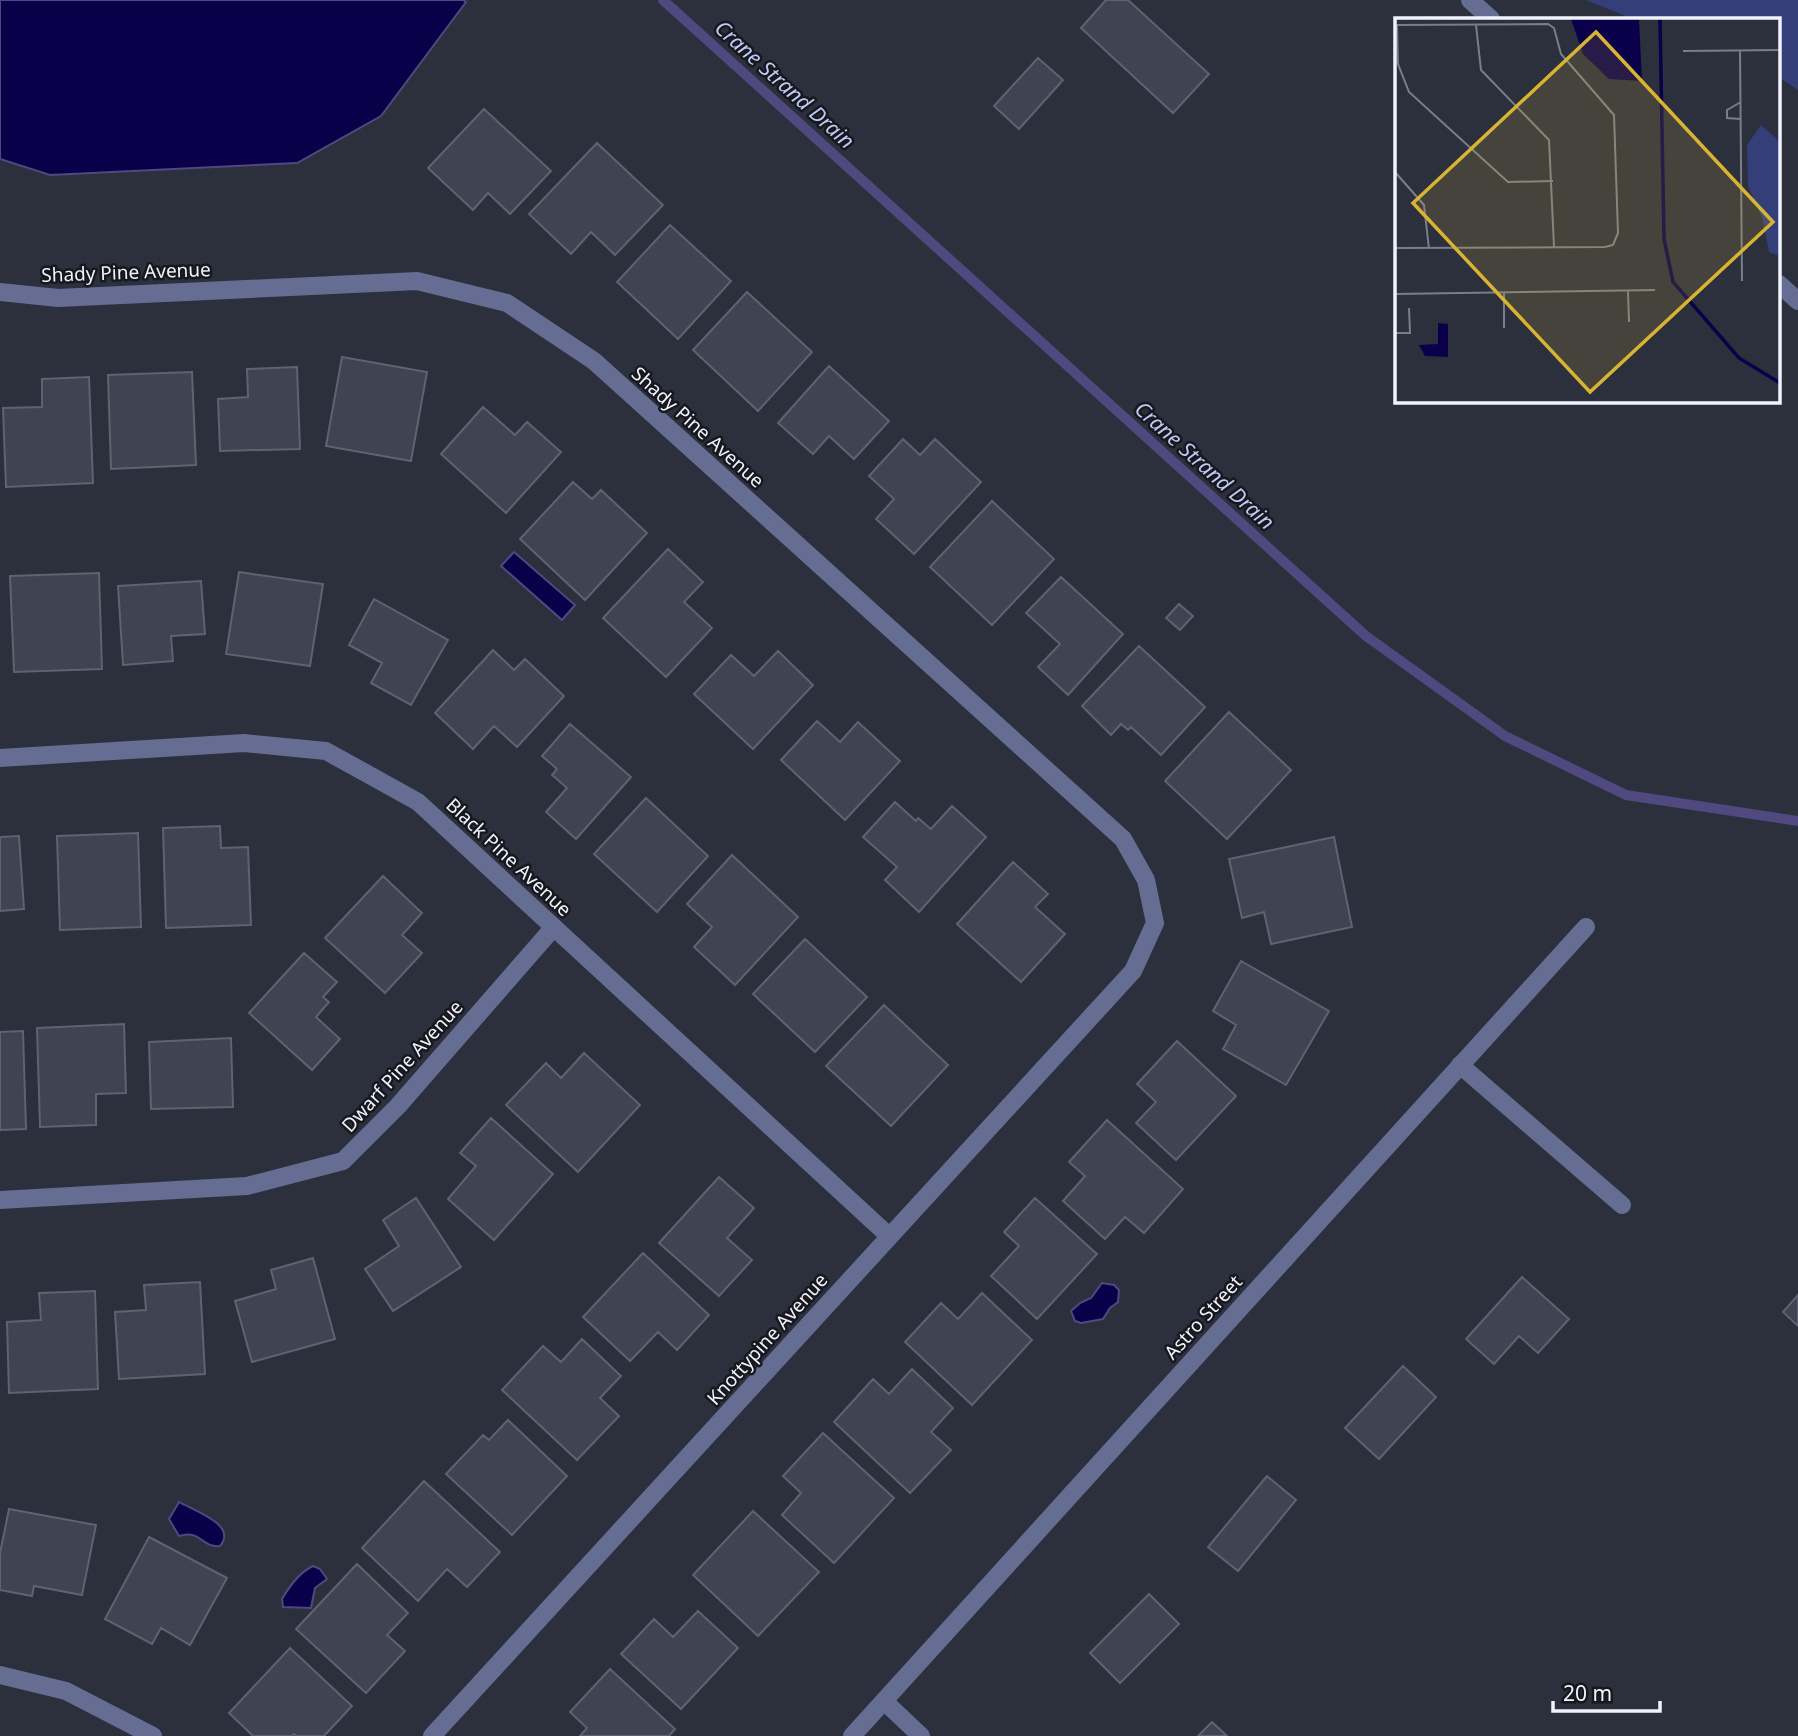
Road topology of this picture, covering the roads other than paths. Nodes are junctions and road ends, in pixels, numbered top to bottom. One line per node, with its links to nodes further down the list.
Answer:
1 (1470, 0): 2 (street)
2 (1490, 18)
3 (1780, 285): 5 (street)
4 (0, 292): 9 (street, Shady Pine Avenue)
5 (1798, 301)
6 (0, 758): 7 (street, Black Pine Avenue)
7 (554, 927): 11 (street, Dwarf Pine Avenue); 13 (street, Black Pine Avenue)
8 (1586, 927): 10 (street, Astro Street)
9 (1133, 971): 13 (street, Knottypine Avenue)
10 (1461, 1065): 12 (street); 15 (street, Astro Street)
11 (0, 1200)
12 (1622, 1205)
13 (889, 1236): 17 (street, Knottypine Avenue)
14 (0, 1675): 16 (street)
15 (884, 1702): 18 (street, Astro Street); 19 (street)
16 (153, 1736)
17 (432, 1736)
18 (852, 1736)
19 (921, 1736)

